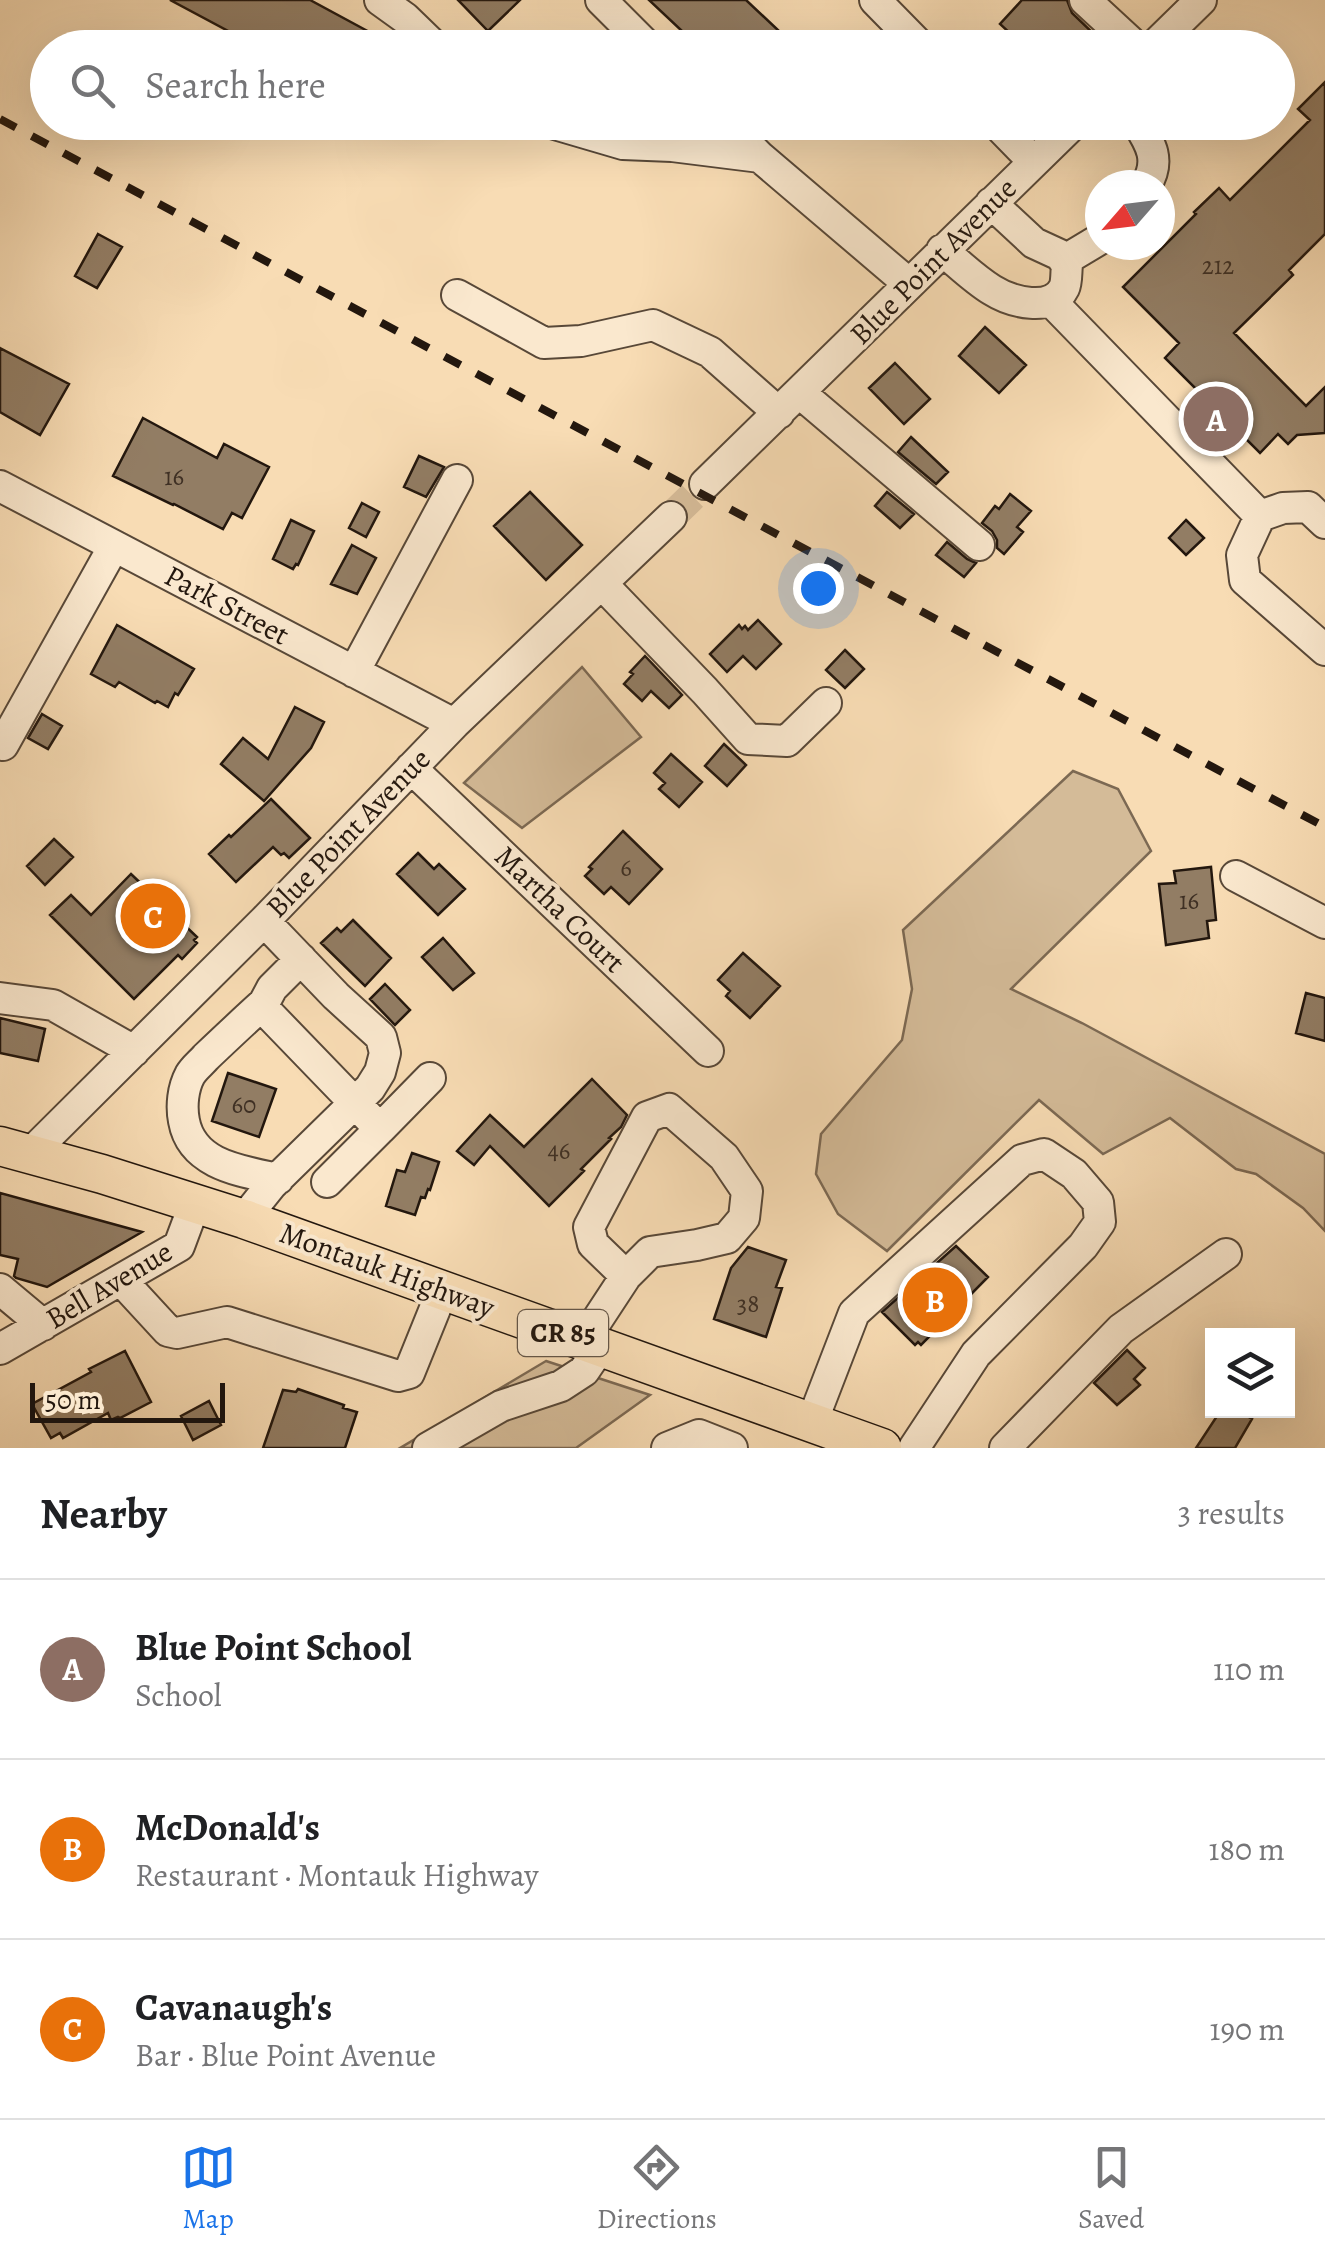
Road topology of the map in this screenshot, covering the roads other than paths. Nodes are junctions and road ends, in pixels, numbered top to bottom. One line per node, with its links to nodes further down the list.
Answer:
1 (380, 0): 6 (street)
2 (601, 0): 7 (street)
3 (875, 0): 8 (street)
4 (1084, 0): 9 (street)
5 (1202, 0): 10 (street)
6 (417, 30)
7 (631, 30)
8 (904, 30)
9 (1117, 30)
10 (1171, 30)
11 (609, 140): 16 (street)
12 (743, 140): 16 (street)
13 (1013, 140): 17 (street)
14 (1057, 140): 17 (street, Blue Point Avenue)
15 (1148, 140): 18 (street)
16 (760, 157): 23 (street)
17 (1034, 162): 19 (street, Blue Point Avenue)
18 (1152, 170)
19 (991, 203): 21 (street, Blue Point Avenue); 22 (street)
20 (1085, 248): 22 (street)
21 (942, 250): 23 (street, Blue Point Avenue); 25 (street)
22 (1064, 260): 25 (street)
23 (908, 283): 26 (street, Blue Point Avenue)
24 (458, 294): 26 (street)
25 (1052, 302): 30 (street)
26 (790, 403): 28 (street, Blue Point Avenue); 33 (street)
27 (457, 480): 37 (street)
28 (705, 484)
29 (0, 486): 34 (street, Park Street)
30 (1260, 516): 32 (street); 36 (street)
31 (672, 517): 35 (street, Blue Point Avenue)
32 (1325, 524)
33 (979, 545)
34 (114, 546): 37 (street, Park Street); 40 (street)
35 (602, 584): 38 (street); 39 (street, Blue Point Avenue)
36 (1325, 650)
37 (354, 672): 39 (street, Park Street)
38 (826, 703)
39 (454, 724): 41 (street, Blue Point Avenue)
40 (2, 745)
41 (411, 768): 43 (street, Blue Point Avenue); 49 (street, Martha Court)
42 (1236, 876): 44 (street)
43 (264, 921): 45 (street); 48 (street, Blue Point Avenue)
44 (1325, 923)
45 (301, 959): 47 (street); 51 (street)
46 (0, 998): 48 (street)
47 (264, 1003): 51 (street); 54 (street)
48 (134, 1051): 53 (street, Blue Point Avenue)
49 (708, 1051)
50 (430, 1078): 52 (street)
51 (355, 1103): 52 (street); 54 (street)
52 (380, 1129): 55 (street)
53 (15, 1150): 56 (main road, Montauk Highway / CR 85)
54 (278, 1179): 57 (street)
55 (328, 1182)
56 (195, 1203): 57 (main road, Montauk Highway / CR 85); 60 (street, Bell Avenue)
57 (244, 1219): 62 (main road, Montauk Highway / CR 85)
58 (1226, 1254): 72 (street)
59 (626, 1276): 59 (street); 64 (street)
60 (121, 1280): 62 (street); 63 (street, Bell Avenue)
61 (0, 1289): 63 (street)
62 (443, 1289): 64 (main road, Montauk Highway / CR 85)
63 (43, 1325): 65 (street, Bell Avenue)
64 (592, 1343): 66 (main road, Montauk Highway / CR 85); 67 (street)
65 (0, 1349)
66 (812, 1422): 70 (main road, Montauk Highway / CR 85); 71 (street)
67 (428, 1448)
68 (667, 1448): 69 (street)
69 (732, 1448)
70 (882, 1448)
71 (914, 1448)
72 (1005, 1448)

